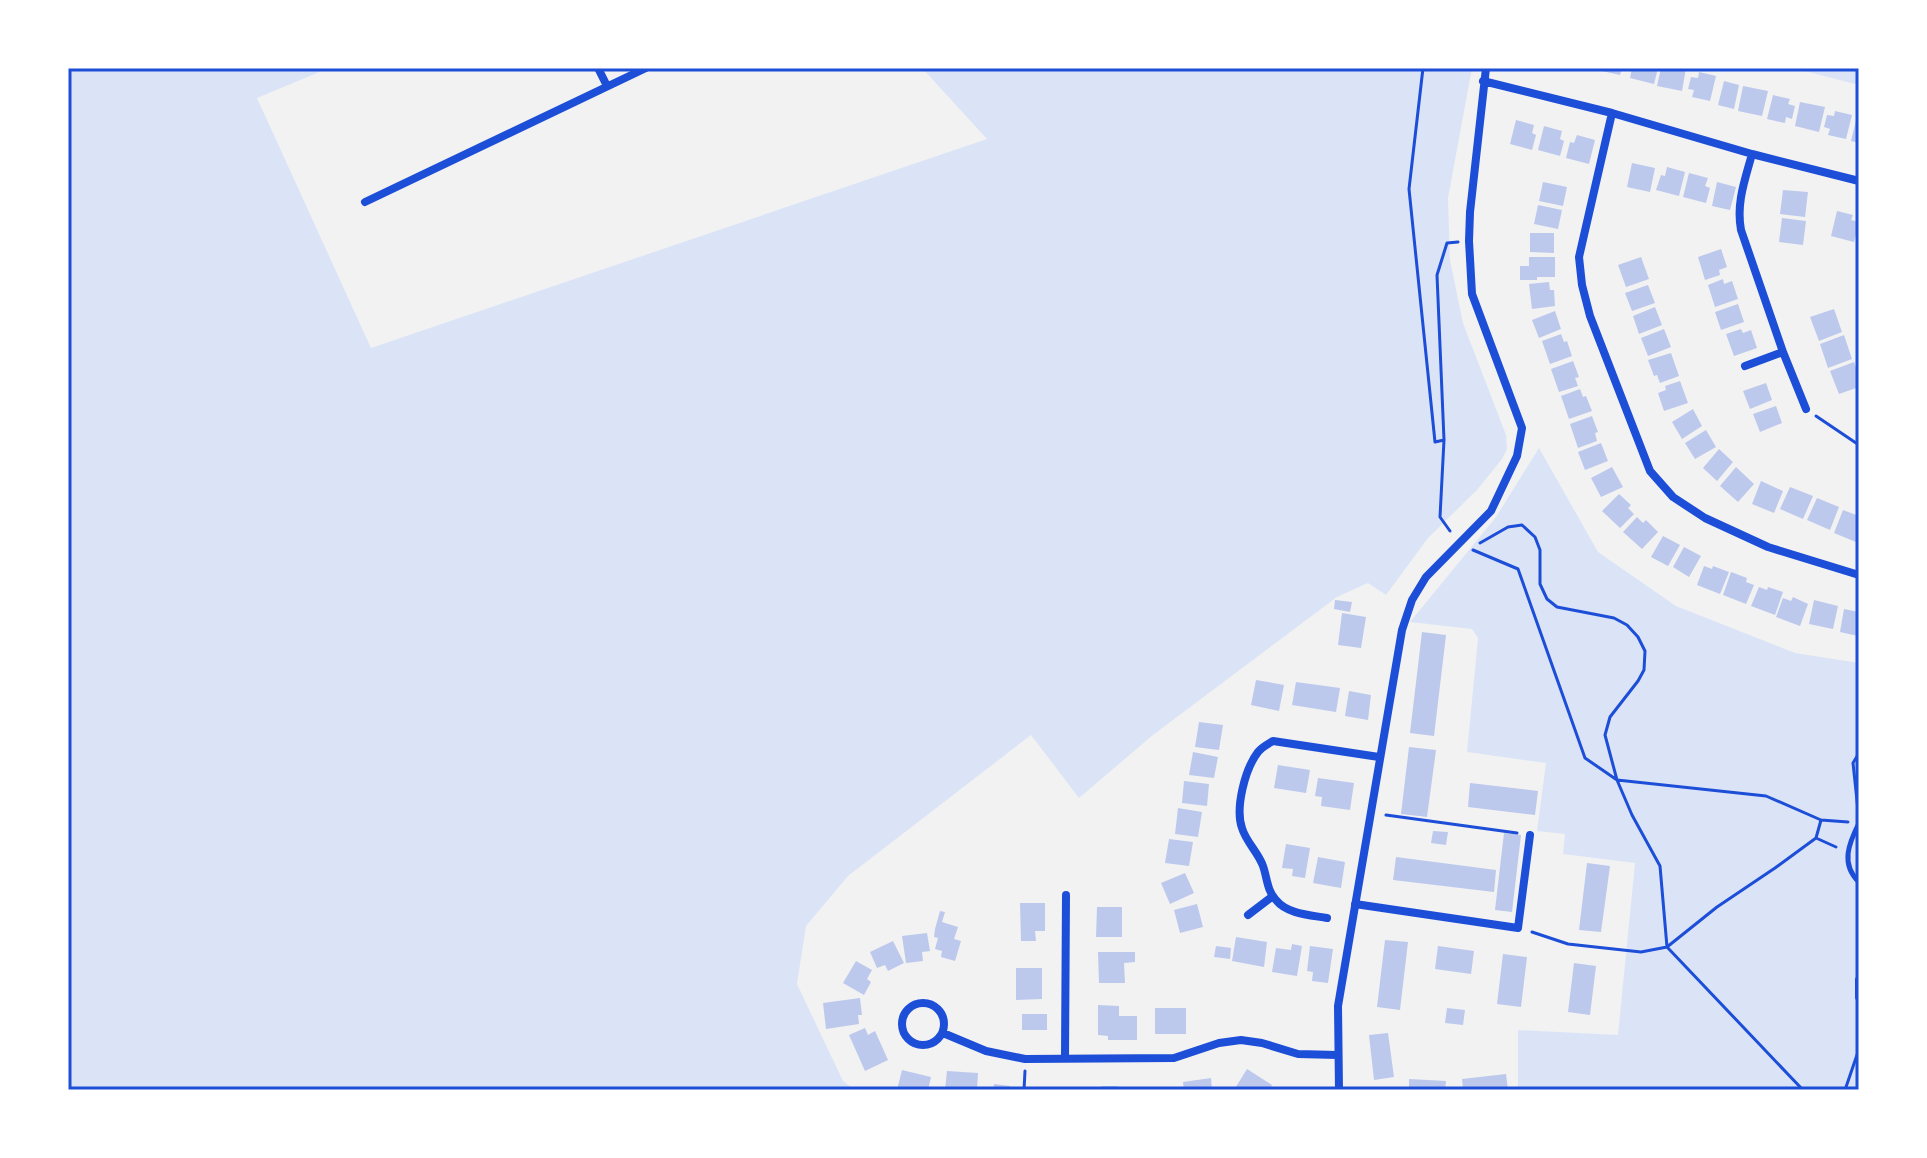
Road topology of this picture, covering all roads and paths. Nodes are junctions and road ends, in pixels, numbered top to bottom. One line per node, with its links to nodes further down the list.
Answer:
1 (598, 68): 6 (street)
2 (646, 68): 6 (street)
3 (1423, 68): 15 (path)
4 (1486, 68): 5 (street)
5 (1483, 81): 7 (street); 11 (street)
6 (607, 86): 10 (street)
7 (1612, 113): 8 (street); 18 (street)
8 (1752, 154): 9 (street); 12 (street)
9 (1859, 181)
10 (365, 202)
11 (1469, 241): 15 (path); 17 (street)
12 (1783, 352): 13 (street); 14 (street)
13 (1745, 366)
14 (1806, 409): 16 (path)
15 (1444, 440): 17 (path)
16 (1859, 445)
17 (1459, 544): 20 (street); 21 (path); 21 (path)
18 (1859, 575)
19 (1859, 753): 24 (path)
20 (1379, 757): 22 (street); 30 (street)
21 (1617, 780): 23 (path); 35 (path)
22 (1370, 812): 25 (path); 31 (street)
23 (1821, 820): 24 (path); 26 (path)
24 (1859, 821): 27 (lane)
25 (1530, 835): 34 (street)
26 (1816, 838): 27 (path); 35 (path)
27 (1847, 852): 28 (lane)
28 (1859, 882)
29 (1066, 895): 41 (street)
30 (1273, 896): 32 (street); 33 (street)
31 (1355, 904): 34 (street); 40 (street)
32 (1248, 915)
33 (1327, 918)
34 (1518, 928): 35 (path)
35 (1667, 947): 45 (path)
36 (1859, 980): 37 (street)
37 (1859, 997)
38 (943, 1033): 38 (street); 41 (street)
39 (1859, 1049): 46 (path)
40 (1337, 1055): 41 (street); 44 (street)
41 (1065, 1058)
42 (1025, 1082): 43 (path)
43 (1024, 1090)
44 (1339, 1090)
45 (1803, 1090)
46 (1845, 1090)

